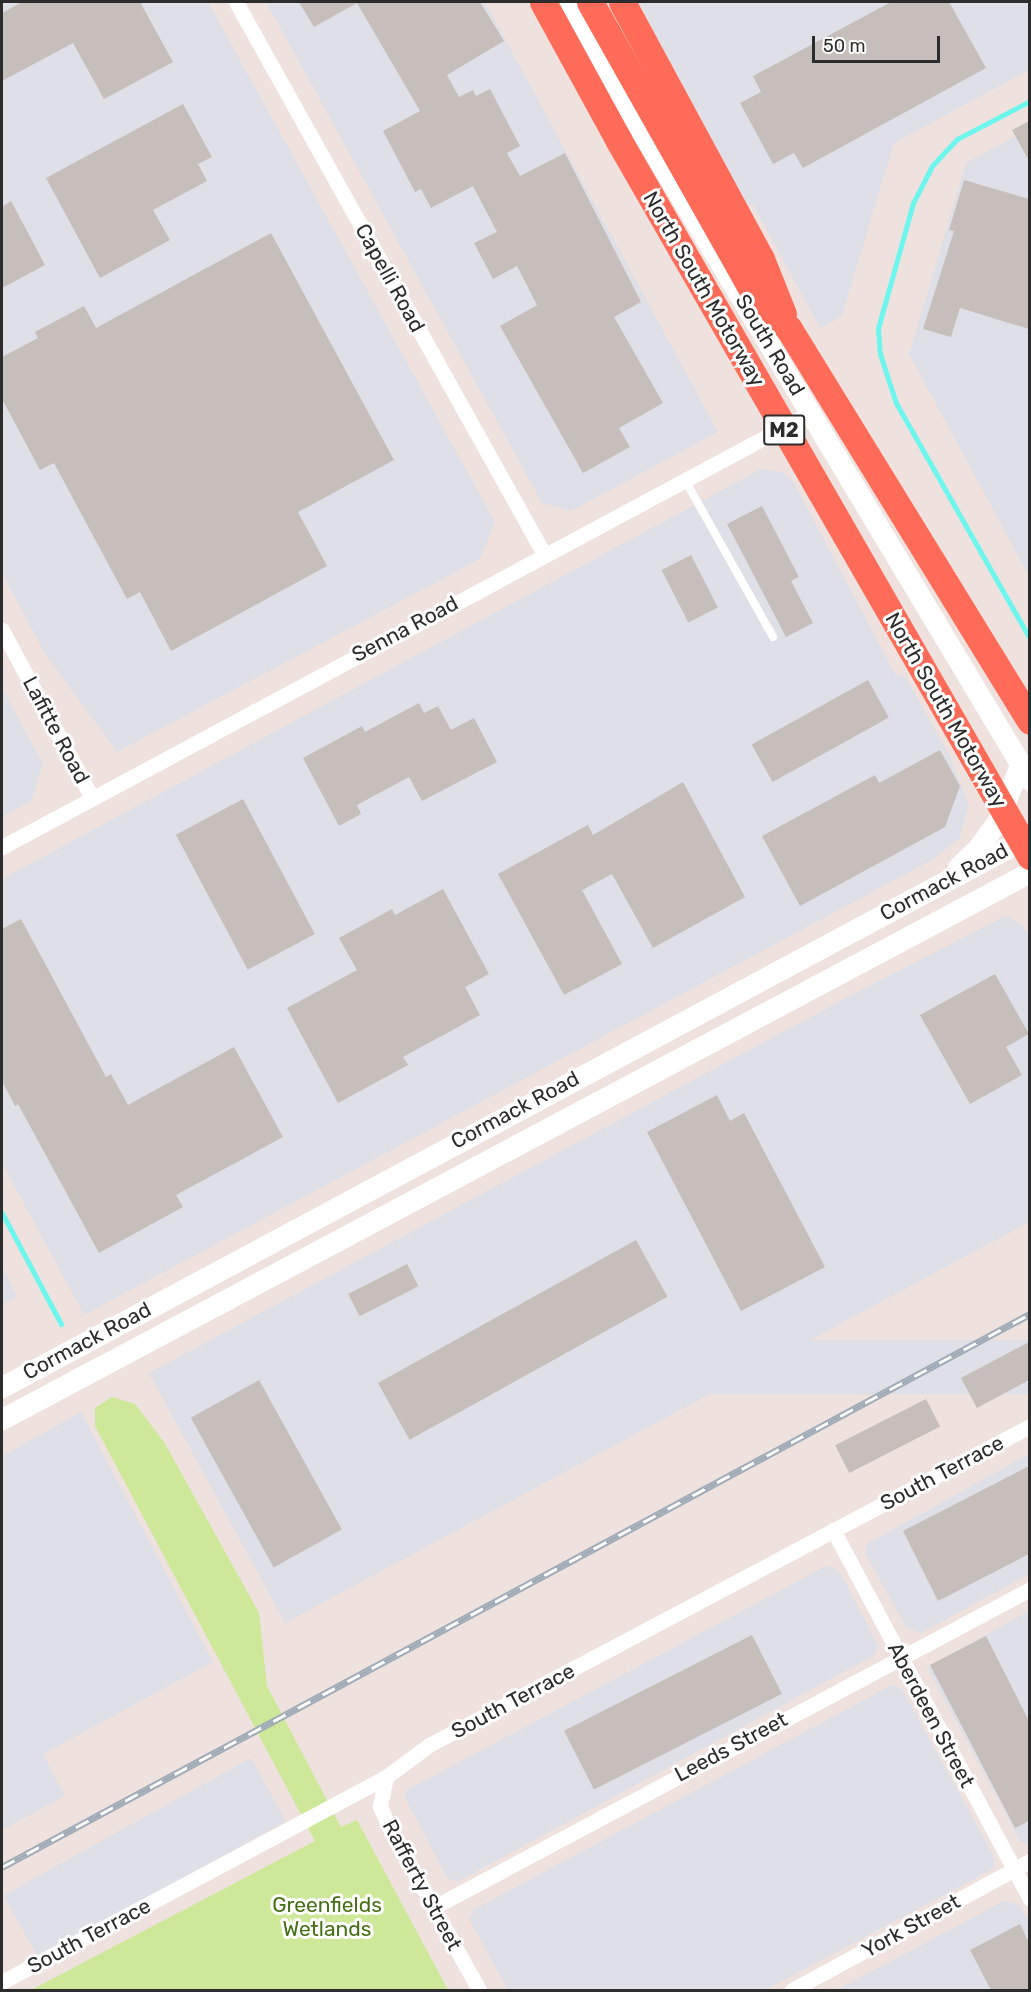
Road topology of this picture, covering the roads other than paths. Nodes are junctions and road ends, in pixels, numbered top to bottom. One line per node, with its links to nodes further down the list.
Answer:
1 (236, 2): 9 (street, Capelli Road)
2 (543, 2): 17 (highway, North South Motorway / M2)
3 (568, 2): 7 (street, South Road)
4 (590, 2): 6 (highway, North South Motorway / M2)
5 (622, 2): 6 (highway)
6 (789, 329): 12 (highway, North South Motorway / M2)
7 (810, 413): 8 (street, Senna Road); 13 (street, South Road)
8 (685, 480): 9 (street, Senna Road); 11 (lane)
9 (544, 554): 14 (street, Senna Road)
10 (2, 630): 14 (street, Lafitte Road)
11 (773, 637)
12 (1029, 721)
13 (1025, 773): 19 (street)
14 (92, 798): 16 (street, Senna Road)
15 (1029, 836): 19 (street, Cormack Road)
16 (2, 847)
17 (1029, 856)
18 (1029, 872): 21 (street, Cormack Road)
19 (938, 886): 20 (street, Cormack Road)
20 (818, 949): 21 (street); 22 (street, Cormack Road)
21 (835, 978): 23 (street, Cormack Road)
22 (2, 1387)
23 (2, 1419)
24 (1029, 1426): 25 (street, South Terrace)
25 (833, 1530): 27 (street, Aberdeen Street); 28 (street, South Terrace)
26 (1029, 1589): 27 (street, Leeds Street)
27 (900, 1656): 30 (street, Aberdeen Street); 32 (street, Leeds Street)
28 (386, 1777): 32 (street, Rafferty Street); 33 (street, South Terrace)
29 (1029, 1861): 30 (street, York Street)
30 (1014, 1869): 31 (street, Aberdeen Street); 35 (street, York Street)
31 (1029, 1899)
32 (434, 1907): 34 (street, Rafferty Street)
33 (2, 1982)
34 (479, 1990)
35 (792, 1990)

